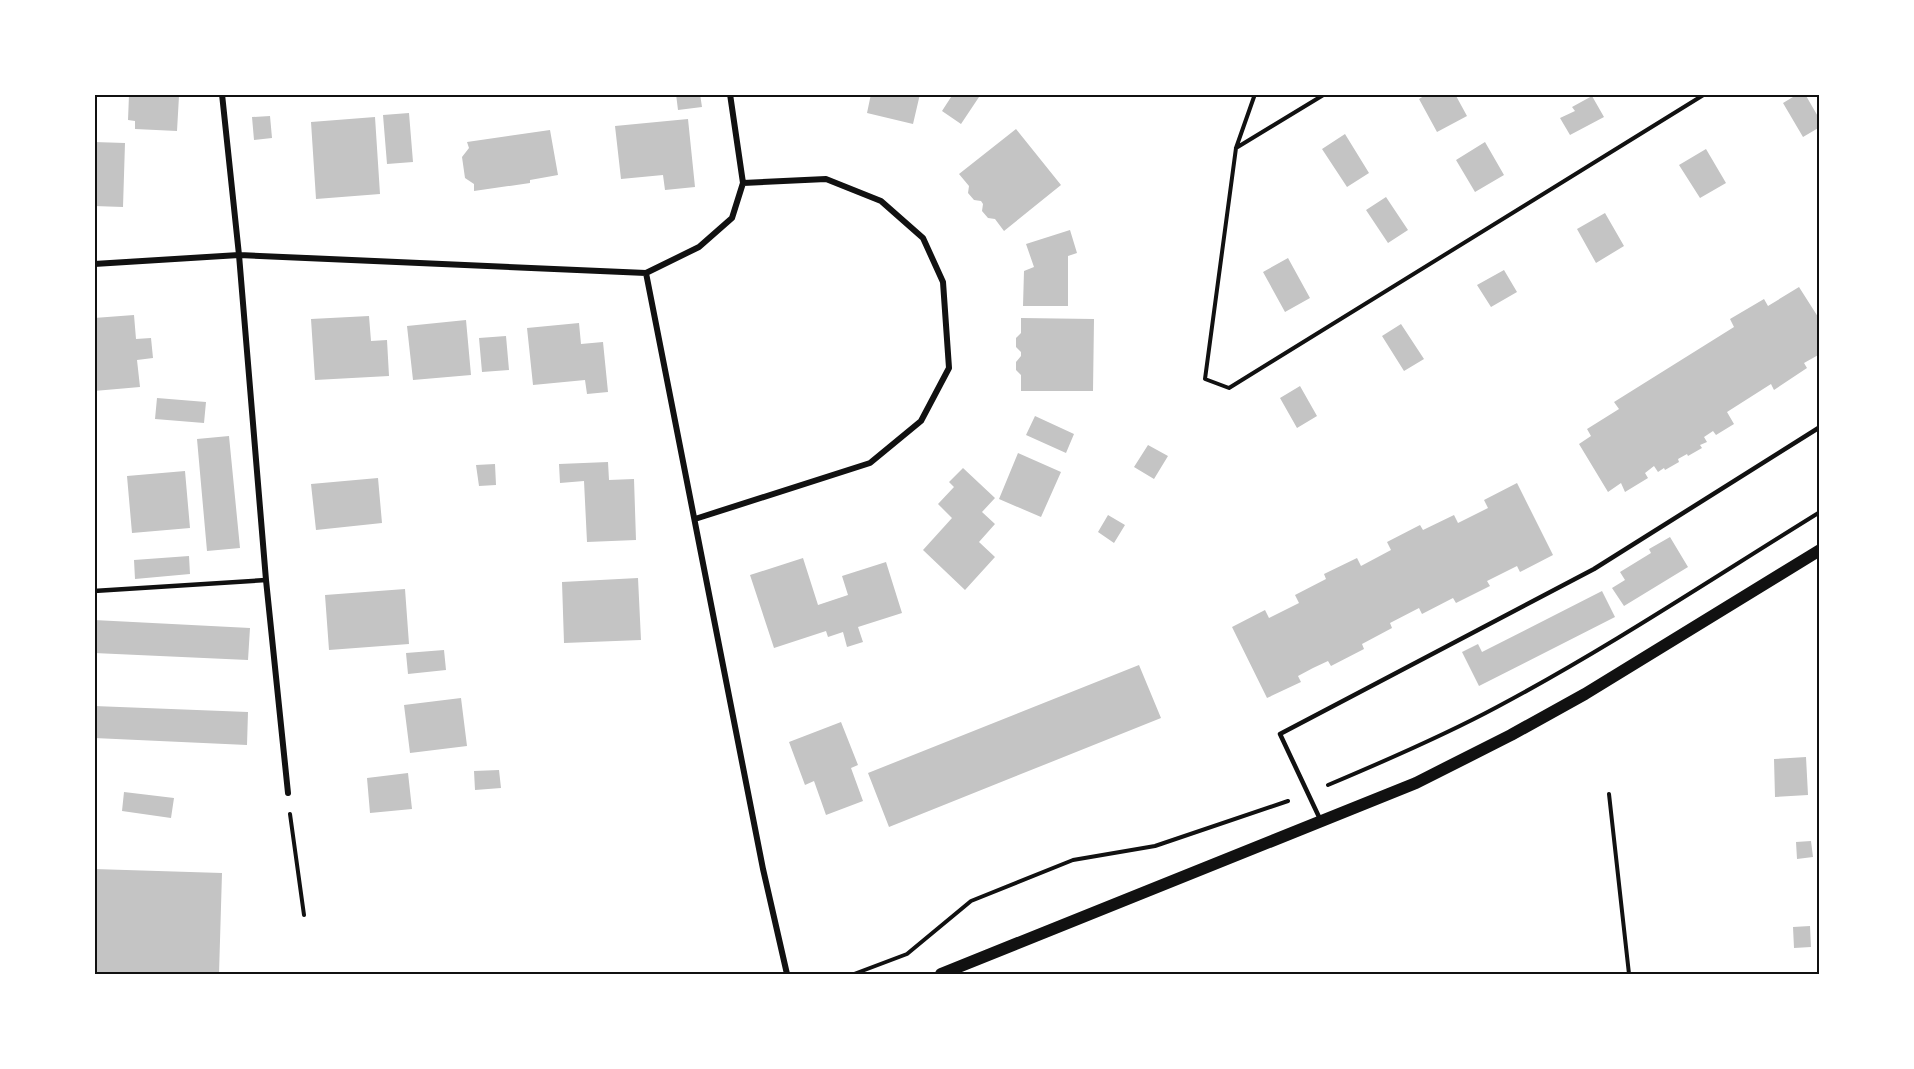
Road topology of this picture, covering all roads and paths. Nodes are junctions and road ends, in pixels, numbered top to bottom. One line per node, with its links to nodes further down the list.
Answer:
1 (222, 94): 8 (street)
2 (730, 94): 7 (street)
3 (1255, 94): 6 (path)
4 (1325, 94): 6 (path)
5 (1705, 94): 6 (path)
6 (1236, 148)
7 (743, 183): 10 (street); 13 (street)
8 (239, 255): 9 (street); 10 (street); 15 (street)
9 (94, 264)
10 (646, 273): 13 (street)
11 (1820, 427): 18 (lane)
12 (1820, 512): 18 (path)
13 (695, 519): 22 (street)
14 (1820, 550): 20 (main road)
15 (266, 580): 16 (lane); 17 (street)
16 (94, 591)
17 (288, 793): 21 (path)
18 (1308, 794): 20 (lane); 23 (path)
19 (1610, 794): 25 (path)
20 (1321, 821): 24 (main road)
21 (304, 915)
22 (787, 975)
23 (854, 975)
24 (941, 975)
25 (1629, 975)

